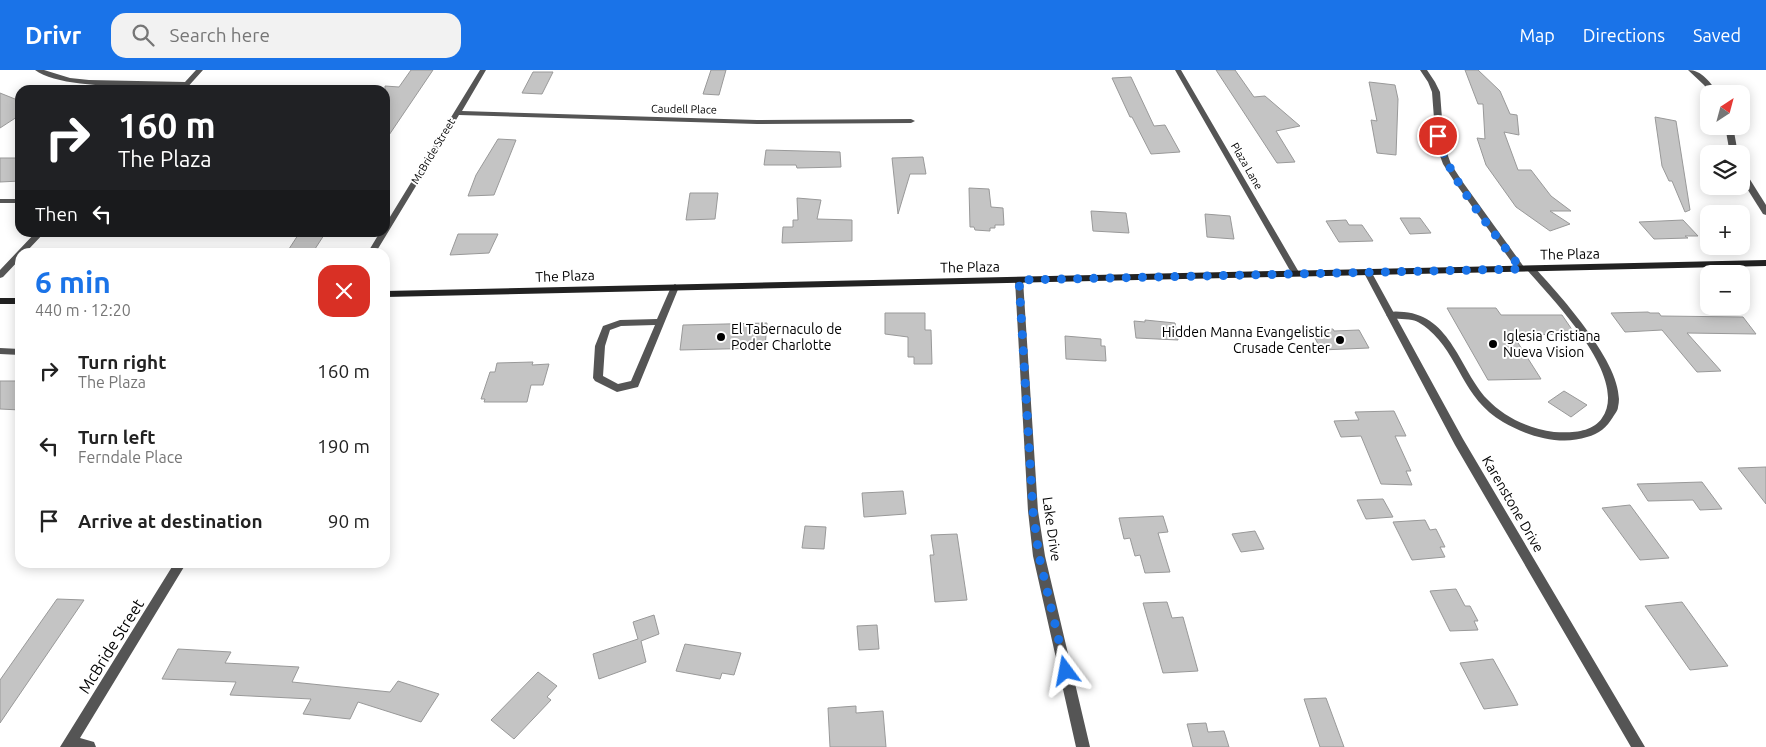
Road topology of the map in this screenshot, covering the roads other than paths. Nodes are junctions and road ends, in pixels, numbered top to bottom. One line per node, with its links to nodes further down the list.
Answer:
1 (38, 70): 7 (street)
2 (200, 70): 8 (street)
3 (483, 70): 10 (street, McBride Street)
4 (1178, 70): 25 (street, Plaza Lane)
5 (1423, 70): 23 (street)
6 (1691, 70): 9 (street)
7 (148, 85)
8 (186, 85)
9 (1708, 85)
10 (456, 113): 11 (street, Caudell Place); 16 (street, McBride Street)
11 (911, 121)
12 (1750, 186): 15 (street)
13 (4, 201): 14 (street)
14 (0, 210)
15 (1766, 212)
16 (390, 224)
17 (37, 237): 19 (street)
18 (382, 237): 20 (street, McBride Street)
19 (27, 248)
20 (375, 248)
21 (15, 260): 26 (street)
22 (1766, 263): 23 (main road, The Plaza)
23 (1526, 269): 24 (main road, The Plaza); 32 (street)
24 (1368, 273): 25 (main road, The Plaza); 32 (street, Karenstone Drive)
25 (1296, 274): 27 (main road, The Plaza)
26 (0, 275)
27 (1019, 280): 28 (main road, The Plaza); 39 (street, Lake Drive)
28 (675, 287): 29 (main road, The Plaza); 33 (street)
29 (390, 294)
30 (15, 301): 31 (main road)
31 (0, 302)
32 (1391, 315): 40 (street, Karenstone Drive)
33 (660, 322): 33 (street)
34 (0, 351): 35 (street)
35 (15, 352)
36 (178, 568): 37 (street, McBride Street)
37 (69, 744): 38 (street)
38 (89, 747)
39 (1083, 747)
40 (1638, 747)

